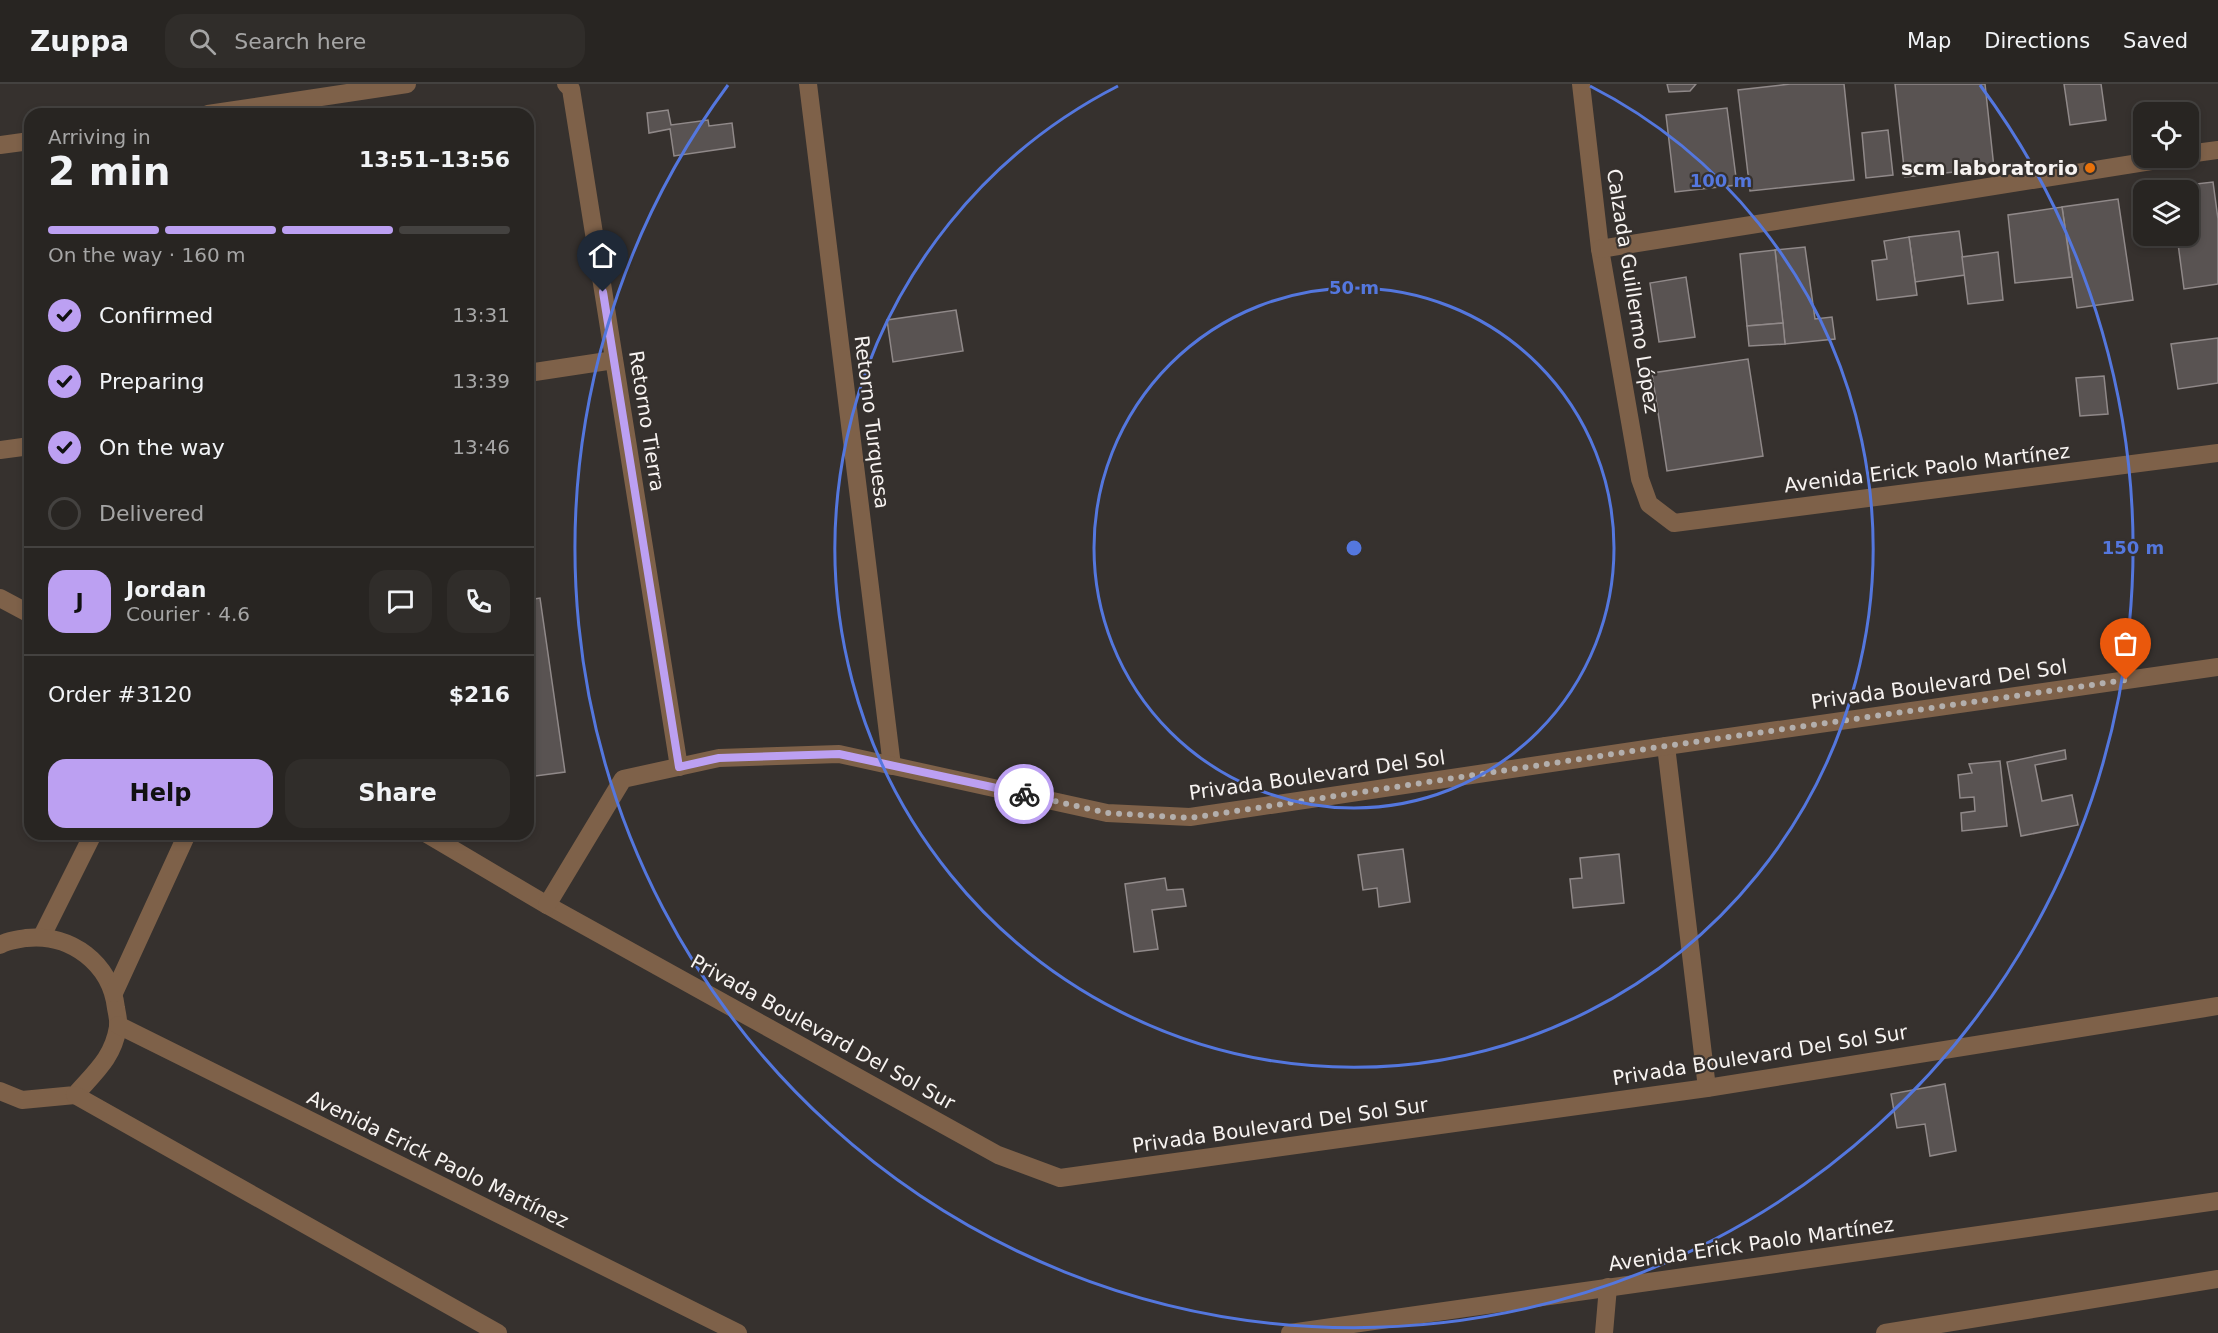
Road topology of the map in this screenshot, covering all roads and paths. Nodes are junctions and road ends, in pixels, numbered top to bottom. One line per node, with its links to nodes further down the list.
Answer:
1 (407, 84): 5 (street)
2 (566, 84): 12 (street, Retorno Tierra)
3 (808, 84): 22 (street, Retorno Turquesa)
4 (1581, 84): 11 (street, Calzada Guillermo López)
5 (248, 108)
6 (24, 142): 7 (street)
7 (0, 145)
8 (2218, 150): 9 (street)
9 (2199, 153)
10 (2133, 164): 11 (street)
11 (1600, 249): 17 (street, Calzada Guillermo López)
12 (614, 360): 13 (street); 23 (street, Retorno Tierra)
13 (534, 372)
14 (24, 447): 15 (street)
15 (0, 450)
16 (2218, 453): 17 (street, Avenida Erick Paolo Martínez)
17 (1649, 504)
18 (0, 598): 19 (street)
19 (24, 611)
20 (2218, 667): 21 (street, Privada Boulevard Del Sol)
21 (1666, 746): 22 (street, Privada Boulevard Del Sol); 33 (street)
22 (892, 765): 23 (street, Privada Boulevard Del Sol)
23 (679, 767): 27 (street, Privada Boulevard Del Sol)
24 (90, 840): 28 (street)
25 (184, 840): 30 (street)
26 (437, 840): 27 (street, Privada Boulevard Del Sol Sur)
27 (547, 905): 33 (street, Privada Boulevard Del Sol Sur)
28 (42, 936): 29 (street); 30 (street)
29 (3, 941)
30 (114, 993): 32 (street)
31 (2218, 1006): 33 (street, Privada Boulevard Del Sol Sur)
32 (118, 1025): 35 (street); 40 (street, Avenida Erick Paolo Martínez)
33 (1707, 1088)
34 (0, 1091): 35 (street)
35 (75, 1095): 39 (street)
36 (2218, 1201): 38 (street, Avenida Erick Paolo Martínez)
37 (2218, 1279): 43 (street)
38 (1608, 1287): 41 (street, Avenida Erick Paolo Martínez); 42 (street)
39 (498, 1333)
40 (738, 1333)
41 (1290, 1333)
42 (1604, 1333)
43 (1885, 1333)

